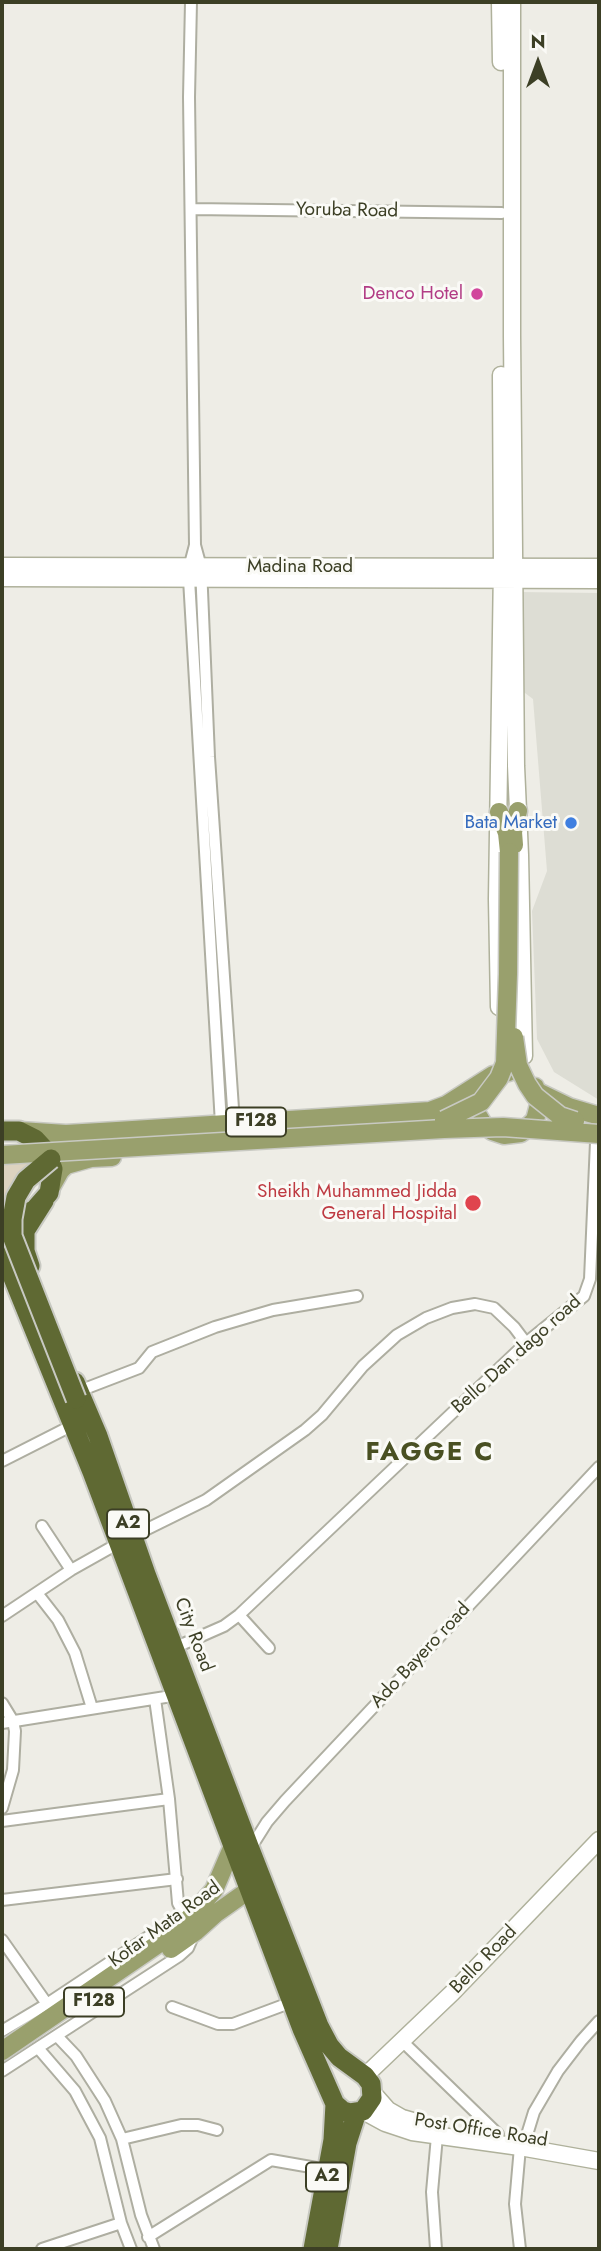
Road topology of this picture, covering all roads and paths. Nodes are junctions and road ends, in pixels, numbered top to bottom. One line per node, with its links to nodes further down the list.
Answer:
1 (191, 2): 4 (street)
2 (500, 2): 5 (main road)
3 (512, 2): 9 (main road)
4 (192, 209): 5 (street, Yoruba Road); 8 (street)
5 (502, 213): 9 (main road)
6 (2, 566): 8 (main road, Madina Road)
7 (599, 567): 9 (main road, Madina Road)
8 (195, 573): 9 (main road, Madina Road); 10 (main road, Madina Road); 21 (street)
9 (508, 573): 11 (main road, Madina Road); 12 (main road); 13 (main road)
10 (2, 578)
11 (599, 580)
12 (518, 811): 14 (main road); 15 (main road)
13 (499, 812): 14 (main road); 16 (main road)
14 (511, 852): 19 (main road, bridge); 20 (main road, bridge)
15 (525, 1076): 16 (main road); 17 (main road)
16 (489, 1078): 21 (main road, F128); 23 (main road)
17 (538, 1092): 18 (main road); 23 (main road)
18 (599, 1116)
19 (444, 1120): 20 (main road, bridge); 22 (main road)
20 (575, 1121): 24 (main road)
21 (227, 1123): 22 (main road, F128)
22 (6, 1134): 27 (highway)
23 (512, 1134): 24 (main road, F128); 27 (main road, F128)
24 (598, 1136): 26 (main road, bridge); 28 (street, Bello Dan dago road)
25 (2, 1155): 26 (main road, bridge)
26 (56, 1156): 34 (highway, bridge)
27 (47, 1194): 29 (highway); 30 (highway)
28 (596, 1201): 33 (street, Bello Dan dago road)
29 (2, 1217)
30 (25, 1251): 31 (street); 34 (highway)
31 (3, 1258): 35 (highway, City Road / A2)
32 (357, 1296): 34 (street)
33 (526, 1343): 39 (street); 42 (street, Bello Dan dago road)
34 (77, 1395): 35 (highway)
35 (80, 1420): 36 (street); 39 (highway, City Road / A2)
36 (2, 1461)
37 (599, 1467): 55 (street, Ado Bayero road)
38 (42, 1526): 40 (street)
39 (126, 1540): 40 (street); 44 (highway, City Road / A2); 46 (highway, City Road / A2)
40 (71, 1570): 41 (street)
41 (37, 1593): 43 (street); 49 (street)
42 (239, 1615): 44 (street, Bello Dan dago road); 45 (street)
43 (2, 1616)
44 (174, 1648): 55 (highway, City Road / A2)
45 (269, 1648)
46 (178, 1695): 47 (street); 55 (highway, City Road / A2)
47 (155, 1699): 49 (street); 51 (street)
48 (2, 1703): 50 (street)
49 (92, 1708): 50 (street)
50 (8, 1722): 52 (street)
51 (169, 1799): 53 (street); 56 (street)
52 (2, 1808)
53 (2, 1821)
54 (599, 1840): 67 (main road, Bello Road)
55 (241, 1849): 57 (highway, City Road / A2); 59 (main road, Kofar Mata Road / F128); 72 (highway, City Road / A2)
56 (177, 1880): 58 (street); 59 (street)
57 (249, 1889): 59 (main road, Kofar Mata Road / F128); 61 (highway, City Road / A2)
58 (2, 1900)
59 (187, 1930): 62 (street); 66 (street); 69 (main road, Kofar Mata Road / F128); 70 (main road, Kofar Mata Road / F128)
60 (2, 1940): 62 (street)
61 (292, 2002): 63 (street); 73 (highway, City Road / A2)
62 (47, 2004): 65 (street)
63 (172, 2007)
64 (599, 2021): 79 (street)
65 (2, 2031)
66 (57, 2036): 68 (street); 78 (street)
67 (402, 2041): 72 (main road, Bello Road); 76 (street)
68 (38, 2048): 71 (street); 83 (street)
69 (2, 2051)
70 (2, 2063)
71 (2, 2071)
72 (366, 2081): 73 (highway); 74 (highway, A2); 76 (main road, Post Office Road)
73 (333, 2099): 74 (highway); 82 (highway, A2)
74 (360, 2111): 77 (main road, Post Office Road); 89 (highway, A2)
75 (217, 2130): 78 (street)
76 (498, 2134): 79 (main road, Post Office Road)
77 (437, 2136): 79 (main road, Post Office Road); 90 (street)
78 (122, 2139): 84 (street)
79 (523, 2143): 80 (main road, Post Office Road); 81 (main road, Post Office Road); 91 (street)
80 (599, 2151)
81 (599, 2161)
82 (328, 2170): 84 (street); 88 (highway, A2)
83 (121, 2224): 85 (street); 86 (street)
84 (148, 2237): 87 (street)
85 (42, 2249)
86 (131, 2249)
87 (155, 2249)
88 (313, 2249)
89 (328, 2249)
90 (436, 2249)
91 (520, 2249)

